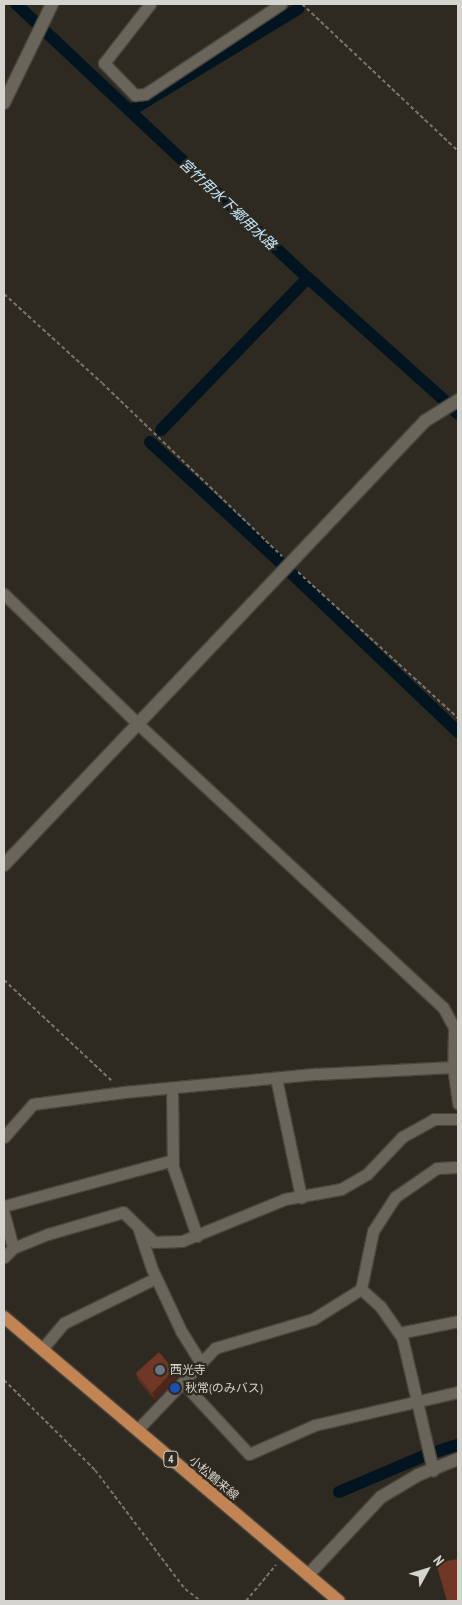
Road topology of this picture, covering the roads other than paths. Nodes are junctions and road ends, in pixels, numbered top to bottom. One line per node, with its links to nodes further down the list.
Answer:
1 (52, 4): 4 (street)
2 (150, 4): 3 (street)
3 (281, 4)
4 (4, 103)
5 (458, 400): 7 (street)
6 (4, 594): 7 (street)
7 (138, 724): 8 (street); 9 (street)
8 (4, 865)
9 (453, 1067): 10 (street); 12 (street)
10 (276, 1078): 11 (street); 17 (street)
11 (172, 1088): 14 (street); 15 (street)
12 (458, 1104)
13 (458, 1119): 17 (street)
14 (4, 1137)
15 (173, 1160): 18 (street); 21 (street)
16 (458, 1167): 25 (street)
17 (301, 1197): 21 (street)
18 (4, 1206)
19 (4, 1214): 22 (street)
20 (138, 1226): 21 (street); 22 (street); 24 (street)
21 (197, 1236)
22 (13, 1248): 23 (street)
23 (4, 1257)
24 (156, 1278): 29 (street); 30 (street)
25 (362, 1289): 28 (street); 30 (street)
26 (4, 1317): 29 (main road, 小松鶴来線 / 4)
27 (458, 1320): 28 (street)
28 (399, 1333): 33 (street)
29 (42, 1349): 34 (main road, 小松鶴来線 / 4)
30 (201, 1363): 31 (street)
31 (184, 1383): 33 (street); 34 (street)
32 (458, 1392): 33 (street)
33 (419, 1402): 36 (street)
34 (137, 1430): 37 (main road, 小松鶴来線 / 4)
35 (458, 1459): 36 (street)
36 (433, 1470): 37 (street)
37 (308, 1575): 38 (main road, 小松鶴来線 / 4)
38 (339, 1601)

